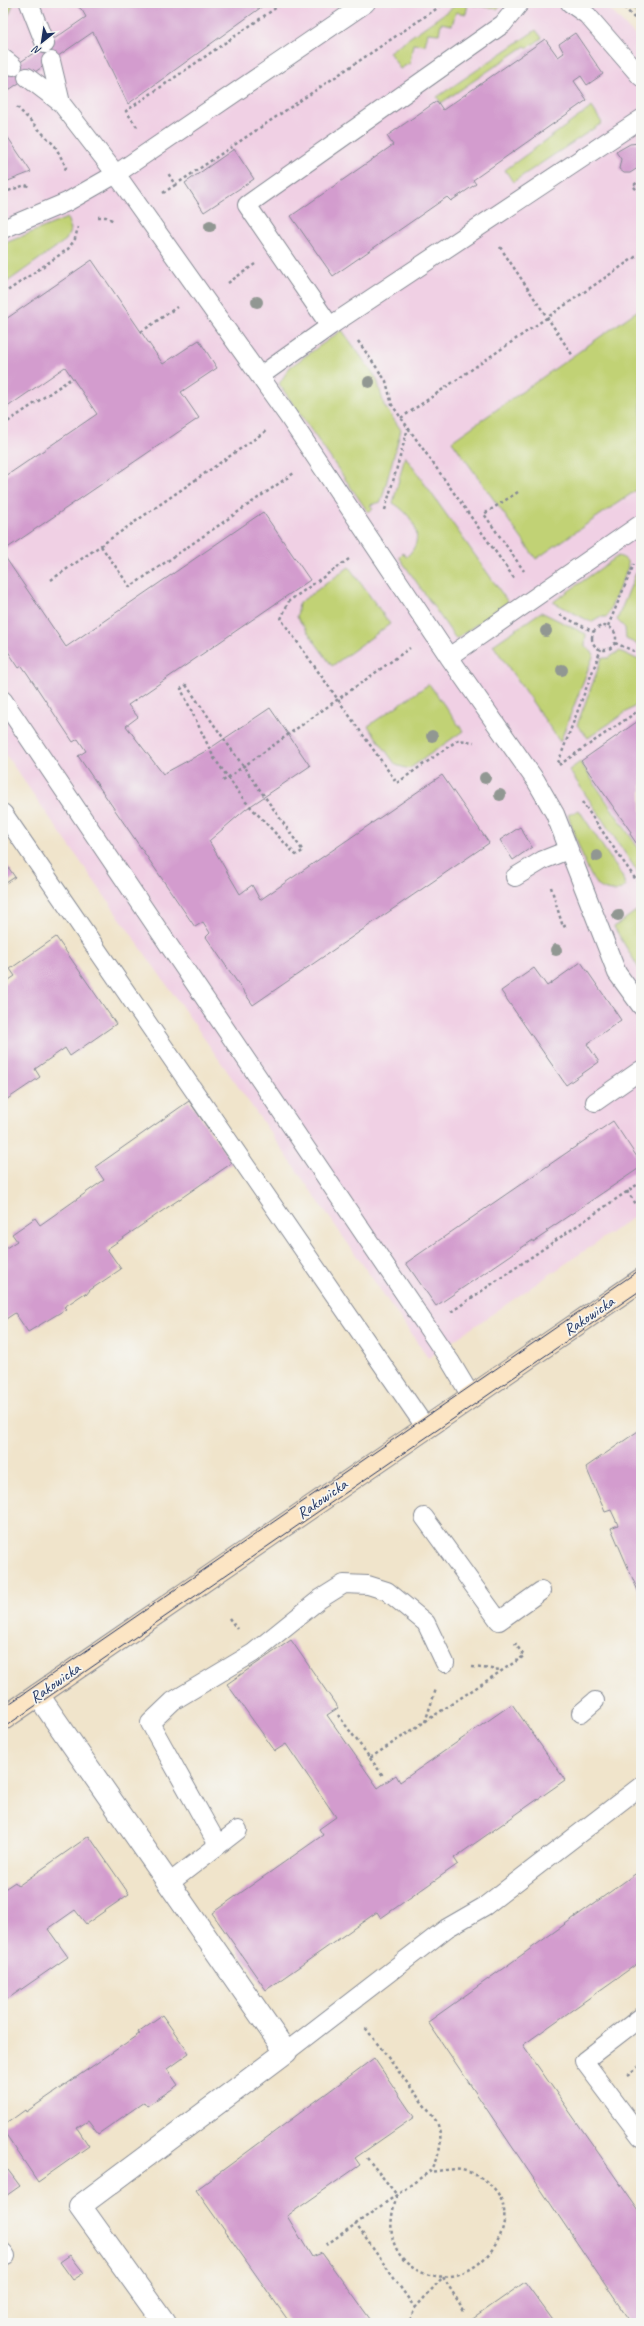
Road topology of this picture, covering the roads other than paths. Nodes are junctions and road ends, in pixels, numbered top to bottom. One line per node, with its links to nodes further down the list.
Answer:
1 (29, 3): 5 (lane)
2 (366, 3): 11 (lane)
3 (520, 3): 13 (lane)
4 (570, 3): 8 (lane)
5 (45, 44)
6 (51, 61): 9 (lane)
7 (27, 77): 9 (lane)
8 (641, 77)
9 (60, 103): 11 (lane)
10 (641, 119): 13 (lane)
11 (116, 174): 12 (lane); 14 (lane)
12 (3, 229)
13 (330, 326): 14 (lane)
14 (260, 376): 16 (lane)
15 (641, 524): 16 (lane)
16 (449, 657): 19 (lane)
17 (3, 700): 25 (lane)
18 (3, 814): 26 (lane)
19 (568, 850): 20 (lane); 21 (lane)
20 (515, 877)
21 (641, 1006)
22 (641, 1070): 23 (lane)
23 (595, 1102)
24 (641, 1280): 25 (street, Rakowicka)
25 (472, 1396): 26 (street, Rakowicka)
26 (426, 1428): 30 (street, Rakowicka)
27 (424, 1517): 28 (lane)
28 (541, 1591)
29 (445, 1663): 36 (lane)
30 (38, 1695): 33 (street, Rakowicka); 37 (street)
31 (595, 1701): 32 (lane)
32 (580, 1713)
33 (3, 1719)
34 (641, 1786): 39 (lane)
35 (238, 1830): 36 (lane)
36 (218, 1845): 37 (lane)
37 (168, 1884): 39 (street)
38 (641, 2017): 40 (lane)
39 (286, 2052): 41 (street)
40 (641, 2137)
41 (164, 2323)

